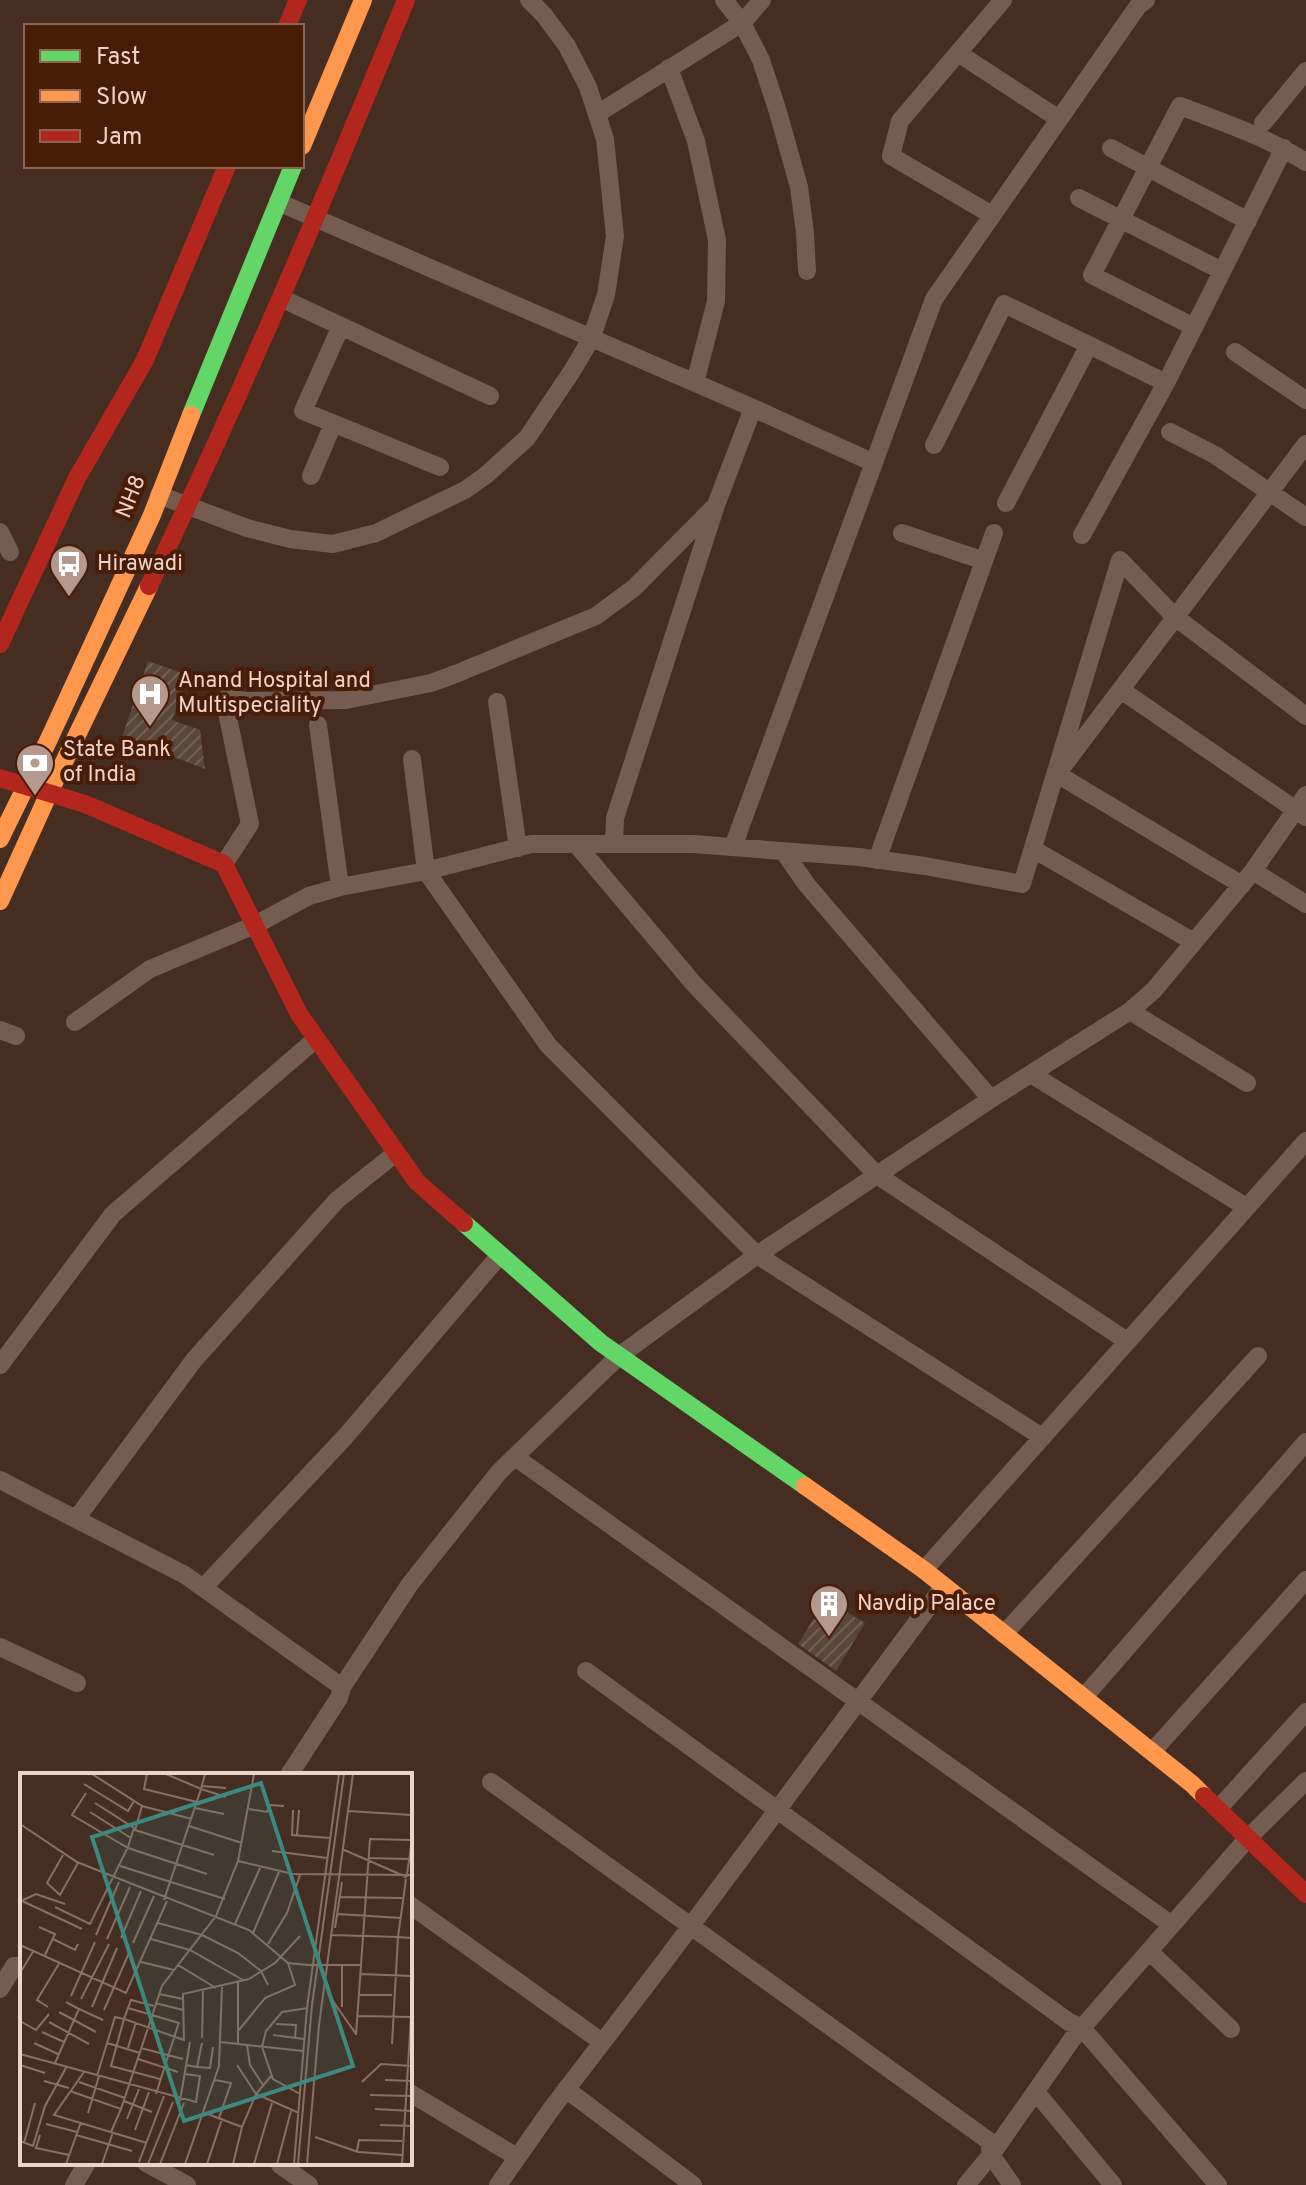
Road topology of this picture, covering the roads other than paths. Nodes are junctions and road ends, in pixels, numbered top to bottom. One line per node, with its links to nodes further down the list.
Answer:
1 (298, 0): 10 (street)
2 (363, 0): 17 (street)
3 (406, 0): 27 (street)
4 (529, 0): 14 (street)
5 (724, 0): 9 (street)
6 (762, 0): 9 (street)
7 (1003, 0): 11 (street)
8 (1138, 2): 15 (street)
9 (742, 23): 12 (street); 30 (street)
10 (288, 24)
11 (958, 53): 15 (street); 26 (street)
12 (669, 68): 14 (street); 38 (street)
13 (1306, 71): 16 (street)
14 (597, 114): 35 (street)
15 (1059, 119): 26 (street)
16 (1263, 123)
17 (304, 141)
18 (1111, 148): 23 (street)
19 (1284, 148): 20 (street); 23 (street); 29 (street)
20 (1306, 162)
21 (226, 168): 63 (street)
22 (292, 168): 25 (street, NH8)
23 (1148, 168): 28 (street); 29 (street)
24 (1079, 198): 28 (street)
25 (278, 202): 27 (street); 51 (street, NH8)
26 (992, 215): 47 (street)
27 (316, 219): 32 (street); 35 (street)
28 (1121, 219): 31 (street); 34 (street)
29 (1248, 221): 31 (street)
30 (807, 271)
31 (1222, 271): 34 (street)
32 (281, 298): 33 (street); 53 (street)
33 (341, 326): 40 (street); 43 (street)
34 (1194, 327): 39 (street)
35 (591, 339): 38 (street); 53 (street)
36 (1089, 345): 39 (street); 46 (street); 52 (street)
37 (1235, 352): 41 (street)
38 (695, 383): 42 (street)
39 (1166, 383): 59 (street)
40 (490, 396)
41 (1306, 400)
42 (753, 408): 47 (street); 54 (street)
43 (333, 424): 48 (street); 49 (street)
44 (1170, 432): 50 (street)
45 (1306, 444): 50 (street)
46 (934, 445)
47 (874, 463): 77 (street)
48 (440, 467)
49 (311, 476)
50 (1270, 492): 55 (street); 62 (street)
51 (159, 495): 53 (street); 71 (street, NH8)
52 (1006, 503)
53 (188, 505): 72 (street)
54 (716, 505): 76 (street); 82 (street)
55 (1306, 517)
56 (0, 532): 60 (street)
57 (902, 533): 61 (street)
58 (994, 533): 61 (street)
59 (1082, 535)
60 (10, 552)
61 (984, 561): 81 (street)
62 (1175, 617): 64 (street); 66 (street); 69 (street)
63 (0, 644)
64 (1121, 690): 69 (street); 73 (street)
65 (497, 702): 78 (street)
66 (1306, 716)
67 (318, 725): 85 (street)
68 (412, 759): 83 (street)
69 (1057, 774): 79 (street); 84 (street)
70 (0, 778): 71 (street)
71 (26, 787): 72 (street); 74 (street, NH8)
72 (49, 793): 82 (street); 86 (street)
73 (1303, 807): 84 (street)
74 (0, 839)
75 (576, 844): 76 (street); 78 (street); 98 (street)
76 (614, 844): 77 (street)
77 (733, 847): 80 (street)
78 (518, 848): 83 (street)
79 (1033, 849): 81 (street); 89 (street)
80 (784, 852): 81 (street); 95 (street)
81 (877, 860)
82 (224, 864): 88 (street)
83 (426, 871): 85 (street); 101 (street)
84 (1248, 878): 87 (street); 89 (street)
85 (340, 887): 88 (street)
86 (0, 901)
87 (1306, 904)
88 (255, 925): 91 (street); 92 (street)
89 (1194, 942): 90 (street)
90 (1130, 1011): 93 (street); 94 (street)
91 (75, 1022)
92 (316, 1039): 97 (street); 105 (street)
93 (1031, 1074): 95 (street); 99 (street)
94 (1247, 1083)
95 (991, 1099): 98 (street)
96 (1306, 1141): 99 (street)
97 (396, 1153): 100 (street); 110 (street)
98 (877, 1175): 101 (street); 102 (street)
99 (1246, 1207): 102 (street)
100 (500, 1255): 103 (street); 114 (street)
101 (757, 1255): 103 (street); 106 (street)
102 (1127, 1341): 106 (street)
103 (619, 1356): 108 (street); 111 (street)
104 (1258, 1356): 115 (street)
105 (0, 1365)
106 (1042, 1437): 111 (street)
107 (1306, 1442): 120 (street)
108 (515, 1457): 119 (street); 121 (street)
109 (0, 1480): 110 (street)
110 (76, 1519): 114 (street)
111 (924, 1570): 113 (street)
112 (1306, 1580): 123 (street)
113 (944, 1586): 115 (street); 121 (street)
114 (203, 1588): 119 (street)
115 (1004, 1634): 120 (street)
116 (0, 1647): 118 (street)
117 (586, 1671): 127 (street)
118 (77, 1683)
119 (342, 1687): 124 (street)
120 (1084, 1697): 123 (street)
121 (858, 1701): 127 (street); 132 (street)
122 (1306, 1712): 128 (street)
123 (1152, 1752): 128 (street)
124 (290, 1773)
125 (1306, 1781): 129 (street)
126 (491, 1782): 133 (street)
127 (778, 1809): 133 (street); 137 (street)
128 (1218, 1809): 129 (street)
129 (1248, 1838): 130 (street); 132 (street)
130 (1306, 1894)
131 (412, 1906): 139 (street)
132 (1172, 1925): 134 (street)
133 (691, 1926): 139 (street); 143 (street)
134 (1149, 1951): 137 (street); 138 (street)
135 (20, 1966): 136 (street)
136 (0, 1989)
137 (1082, 2028): 141 (street); 156 (street)
138 (1231, 2029)
139 (602, 2042): 140 (street)
140 (566, 2089): 144 (street); 152 (street)
141 (1036, 2092): 143 (street); 155 (street)
142 (412, 2094): 144 (street)
143 (991, 2155): 153 (street); 154 (street)
144 (517, 2157): 151 (street)
145 (86, 2165): 148 (street)
146 (150, 2165): 149 (street)
147 (280, 2165): 150 (street)
148 (74, 2185)
149 (187, 2185)
150 (309, 2185)
151 (498, 2185)
152 (693, 2185)
153 (966, 2185)
154 (1012, 2185)
155 (1113, 2185)
156 (1218, 2185)

